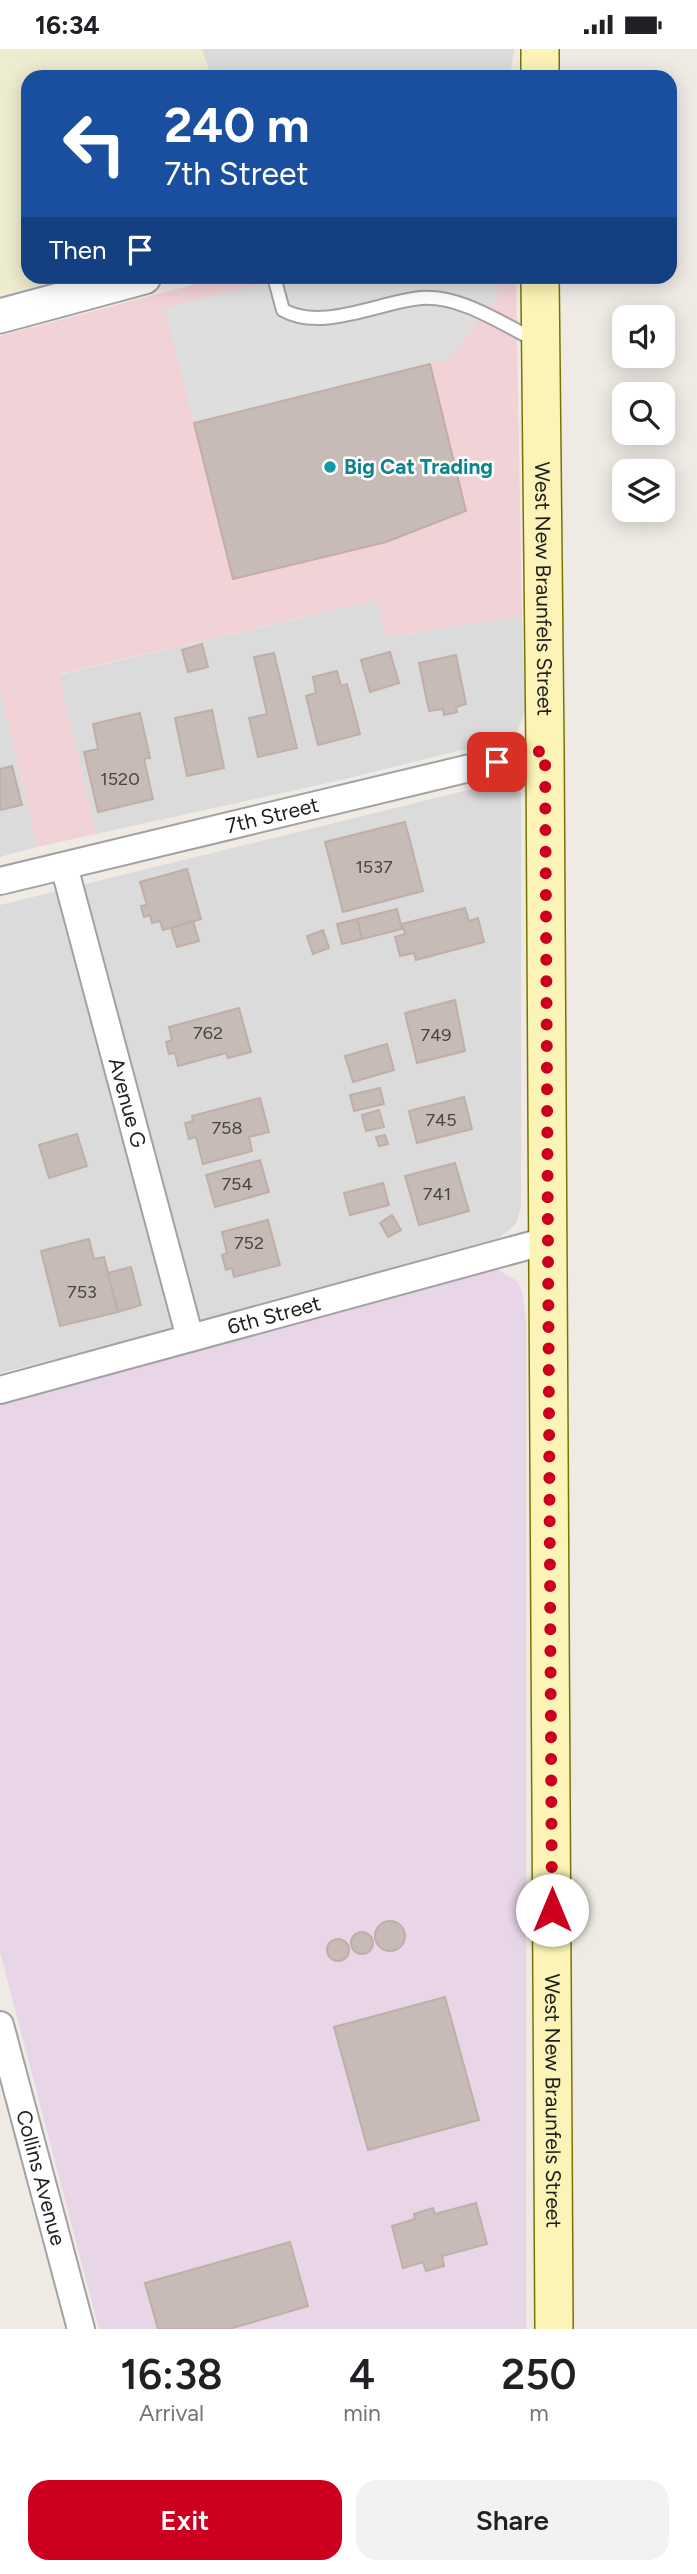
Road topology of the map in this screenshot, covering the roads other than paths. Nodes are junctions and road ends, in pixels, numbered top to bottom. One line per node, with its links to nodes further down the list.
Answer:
1 (540, 49): 2 (main road)
2 (540, 70)
3 (118, 284): 6 (street)
4 (276, 284): 7 (lane)
5 (540, 284): 7 (main road, West New Braunfels Street)
6 (0, 316)
7 (541, 342): 8 (main road, West New Braunfels Street)
8 (545, 750): 9 (street, 7th Street); 11 (main road, West New Braunfels Street)
9 (64, 866): 10 (street, 7th Street); 12 (street, Avenue G)
10 (0, 881)
11 (546, 1241): 12 (street, 6th Street); 16 (main road, West New Braunfels Street)
12 (190, 1338): 13 (street, 6th Street)
13 (0, 1390)
14 (0, 2025): 15 (street, Collins Avenue)
15 (81, 2329)
16 (554, 2329)

